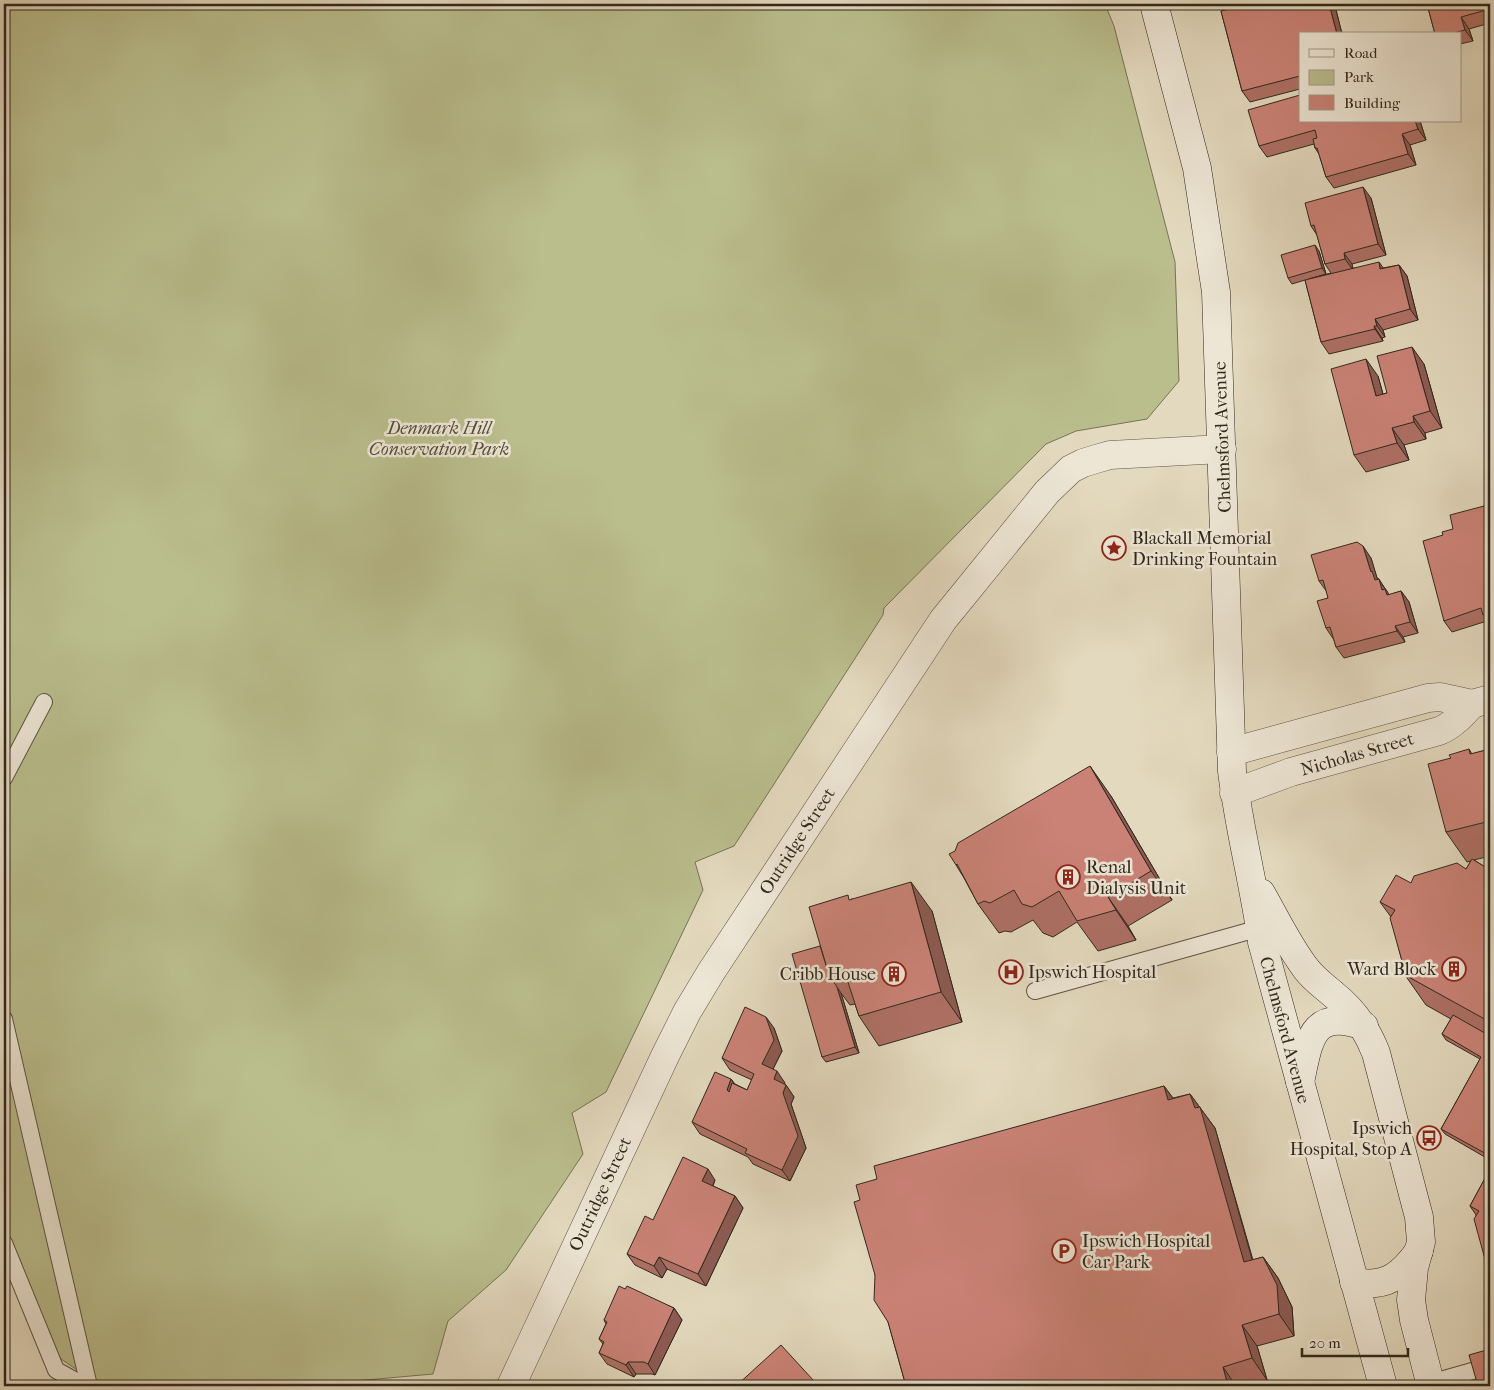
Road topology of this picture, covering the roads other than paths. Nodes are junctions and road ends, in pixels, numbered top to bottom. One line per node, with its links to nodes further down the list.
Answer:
1 (1154, 4): 2 (street, Chelmsford Avenue)
2 (1222, 449): 5 (street, Chelmsford Avenue); 21 (street, Outridge Street)
3 (44, 702): 6 (lane)
4 (1481, 702): 5 (street, Nicholas Street); 7 (street, Nicholas Street)
5 (1231, 752): 7 (street, Chelmsford Avenue)
6 (4, 778)
7 (1234, 793): 8 (street, Chelmsford Avenue)
8 (1251, 875): 9 (street, Chelmsford Avenue); 12 (street, Chelmsford Avenue)
9 (1260, 928): 10 (lane); 13 (street, Chelmsford Avenue)
10 (1035, 991)
11 (4, 1019): 20 (lane)
12 (1364, 1026): 13 (street); 15 (street, Chelmsford Avenue)
13 (1300, 1084): 16 (street, Chelmsford Avenue)
14 (4, 1243): 19 (lane)
15 (1419, 1251): 16 (street); 18 (street, Chelmsford Avenue)
16 (1354, 1282): 22 (street, Chelmsford Avenue)
17 (1490, 1366): 18 (lane)
18 (1427, 1385)
19 (85, 1386)
20 (89, 1386)
21 (511, 1386)
22 (1383, 1386)

